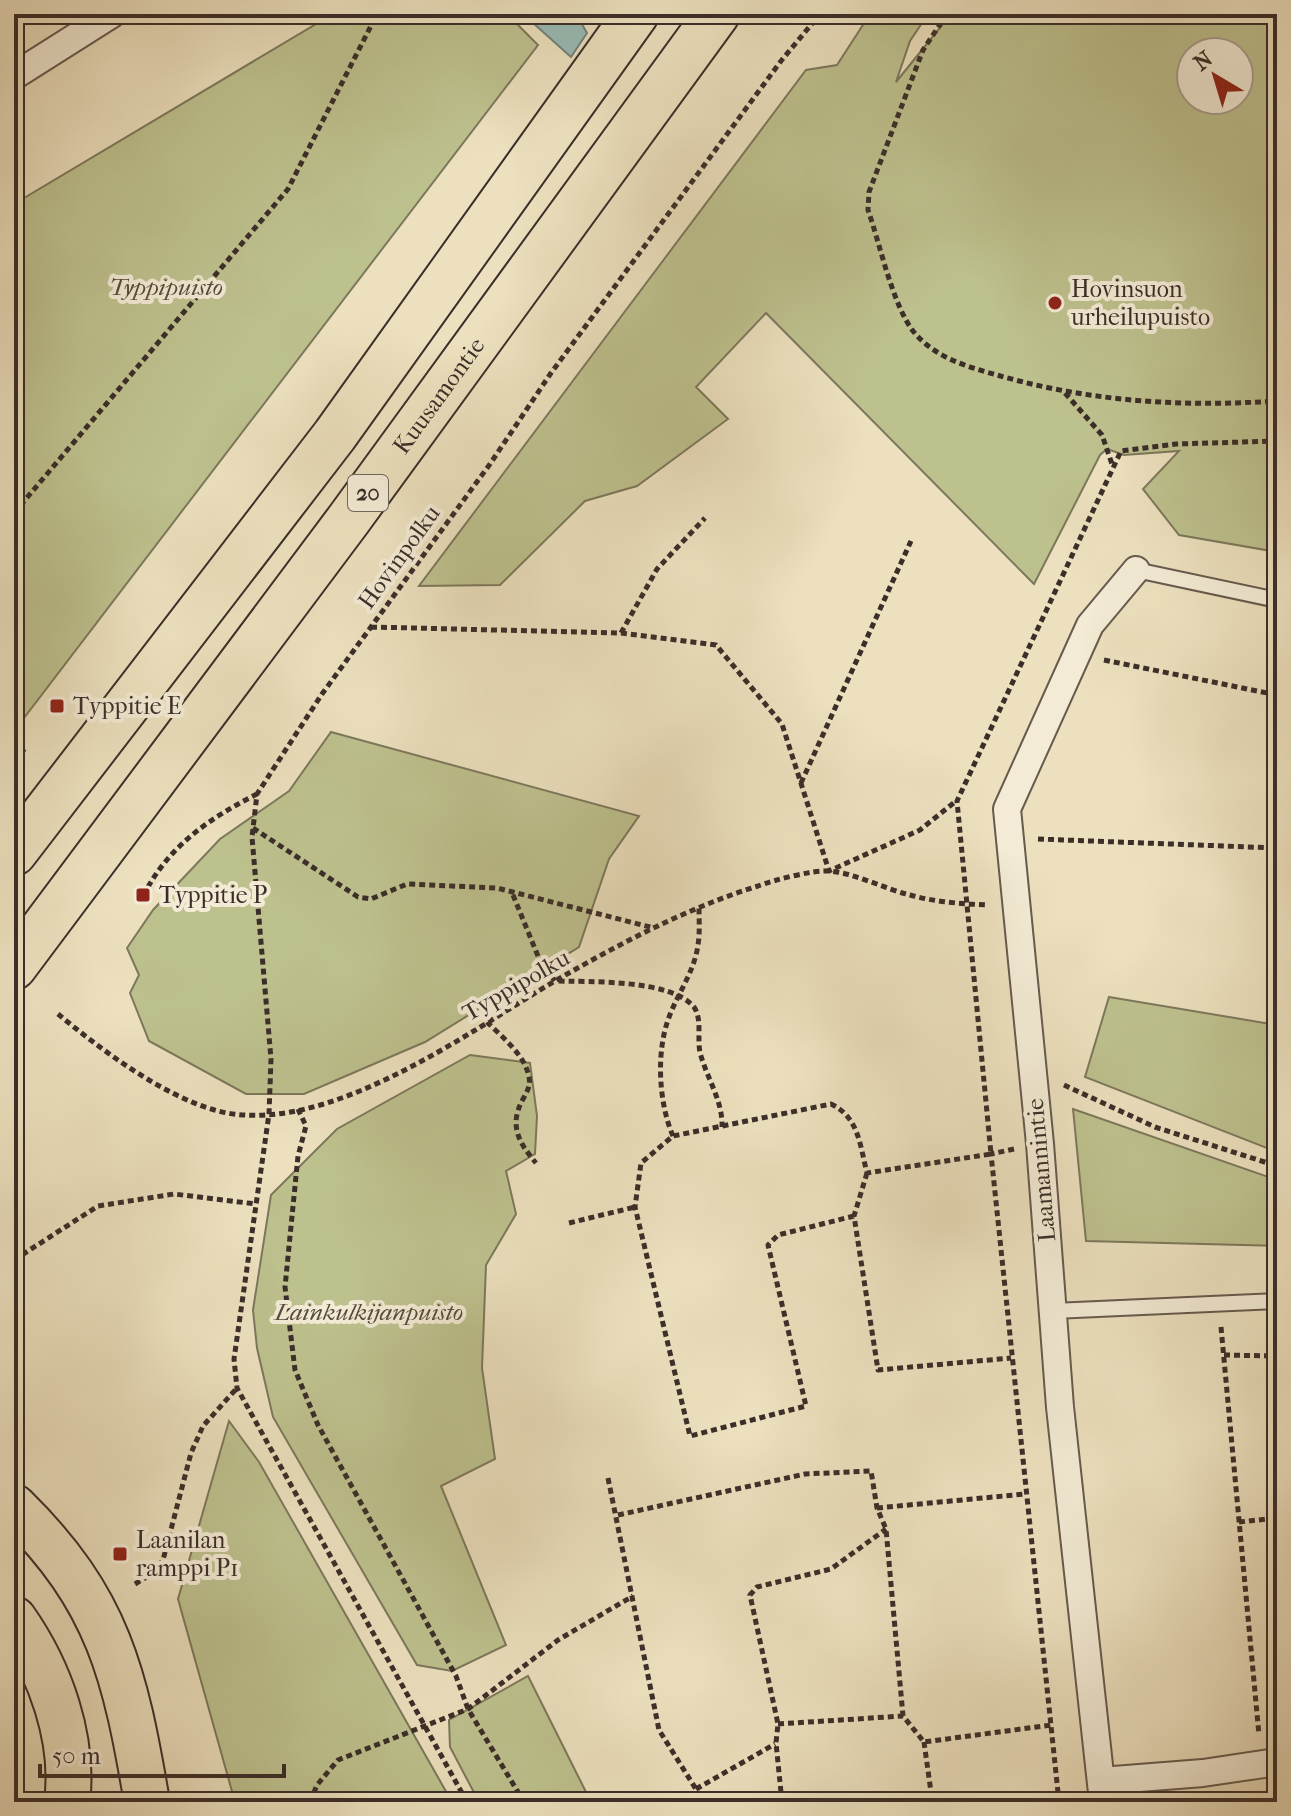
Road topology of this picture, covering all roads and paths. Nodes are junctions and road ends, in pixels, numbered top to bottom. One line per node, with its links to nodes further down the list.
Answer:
1 (112, 14): 7 (street)
2 (377, 14): 13 (path)
3 (636, 14): 30 (highway, 20)
4 (717, 14): 37 (highway, Kuusamontie / 20)
5 (820, 14): 18 (path, Hovinpolku)
6 (947, 14): 8 (path)
7 (14, 76)
8 (1065, 392): 9 (path); 12 (path)
9 (1277, 401)
10 (1277, 441): 11 (path)
11 (1176, 444)
12 (1113, 468)
13 (14, 513)
14 (705, 518): 19 (path)
15 (911, 541): 24 (path)
16 (1136, 570): 17 (lane); 34 (street, Laamannintie)
17 (1277, 600)
18 (370, 627): 19 (path); 25 (path, Hovinpolku)
19 (621, 633): 24 (path)
20 (1105, 658): 21 (path)
21 (1277, 695)
22 (25, 749): 23 (path)
23 (14, 756)
24 (800, 784): 31 (path)
25 (257, 794): 27 (path, Hovinpolku); 32 (path)
26 (957, 801): 31 (path)
27 (253, 828): 33 (path); 43 (path, Hovinpolku)
28 (1032, 838): 29 (path)
29 (1277, 848)
30 (14, 853)
31 (829, 871): 34 (path, Typpipolku); 35 (path, Typpipolku)
32 (148, 887)
33 (513, 894): 36 (path); 38 (path)
34 (1014, 906): 56 (street, Laamannintie)
35 (699, 908): 36 (path, Typpipolku); 39 (path)
36 (655, 928): 38 (path, Typpipolku)
37 (14, 967)
38 (555, 981): 39 (path); 41 (path, Typpipolku)
39 (678, 997): 44 (path); 45 (path)
40 (58, 1014): 43 (path, Typpipolku)
41 (487, 1022): 42 (path, Typpipolku); 47 (path)
42 (298, 1109): 43 (path, Typpipolku); 72 (path)
43 (269, 1114): 49 (path, Hovinpolku)
44 (722, 1127): 45 (path); 48 (path)
45 (673, 1136): 50 (path)
46 (991, 1154): 48 (path)
47 (536, 1163)
48 (867, 1173): 51 (path)
49 (256, 1204): 53 (path); 60 (path, Hovinpolku)
50 (635, 1207): 51 (path); 52 (path)
51 (854, 1216): 59 (path)
52 (569, 1223)
53 (14, 1260)
54 (1277, 1301): 55 (lane)
55 (1219, 1302): 56 (lane); 57 (path)
56 (1053, 1311): 83 (street, Laamannintie)
57 (1224, 1355): 58 (path); 67 (path)
58 (1277, 1356)
59 (1011, 1358)
60 (237, 1388): 69 (path); 76 (path)
61 (608, 1478): 65 (path)
62 (1025, 1494): 64 (path)
63 (14, 1507): 85 (highway)
64 (877, 1508): 65 (path); 68 (path)
65 (618, 1515): 70 (path)
66 (1277, 1518): 67 (path)
67 (1239, 1522): 77 (path)
68 (886, 1529): 73 (path); 74 (path)
69 (135, 1584)
70 (633, 1596): 72 (path); 81 (path)
71 (14, 1619): 84 (highway)
72 (468, 1709): 76 (path); 88 (path)
73 (903, 1716): 74 (path); 78 (path)
74 (778, 1724): 79 (path)
75 (1051, 1725): 78 (path)
76 (427, 1726): 86 (path); 87 (path)
77 (1259, 1736)
78 (924, 1742): 82 (path)
79 (776, 1743): 81 (path); 90 (path)
80 (1277, 1762): 83 (street)
81 (696, 1789): 89 (path)
82 (931, 1792)
83 (1102, 1792)
84 (67, 1802)
85 (147, 1802)
86 (310, 1802)
87 (467, 1802)
88 (524, 1802)
89 (704, 1802)
90 (782, 1802)

